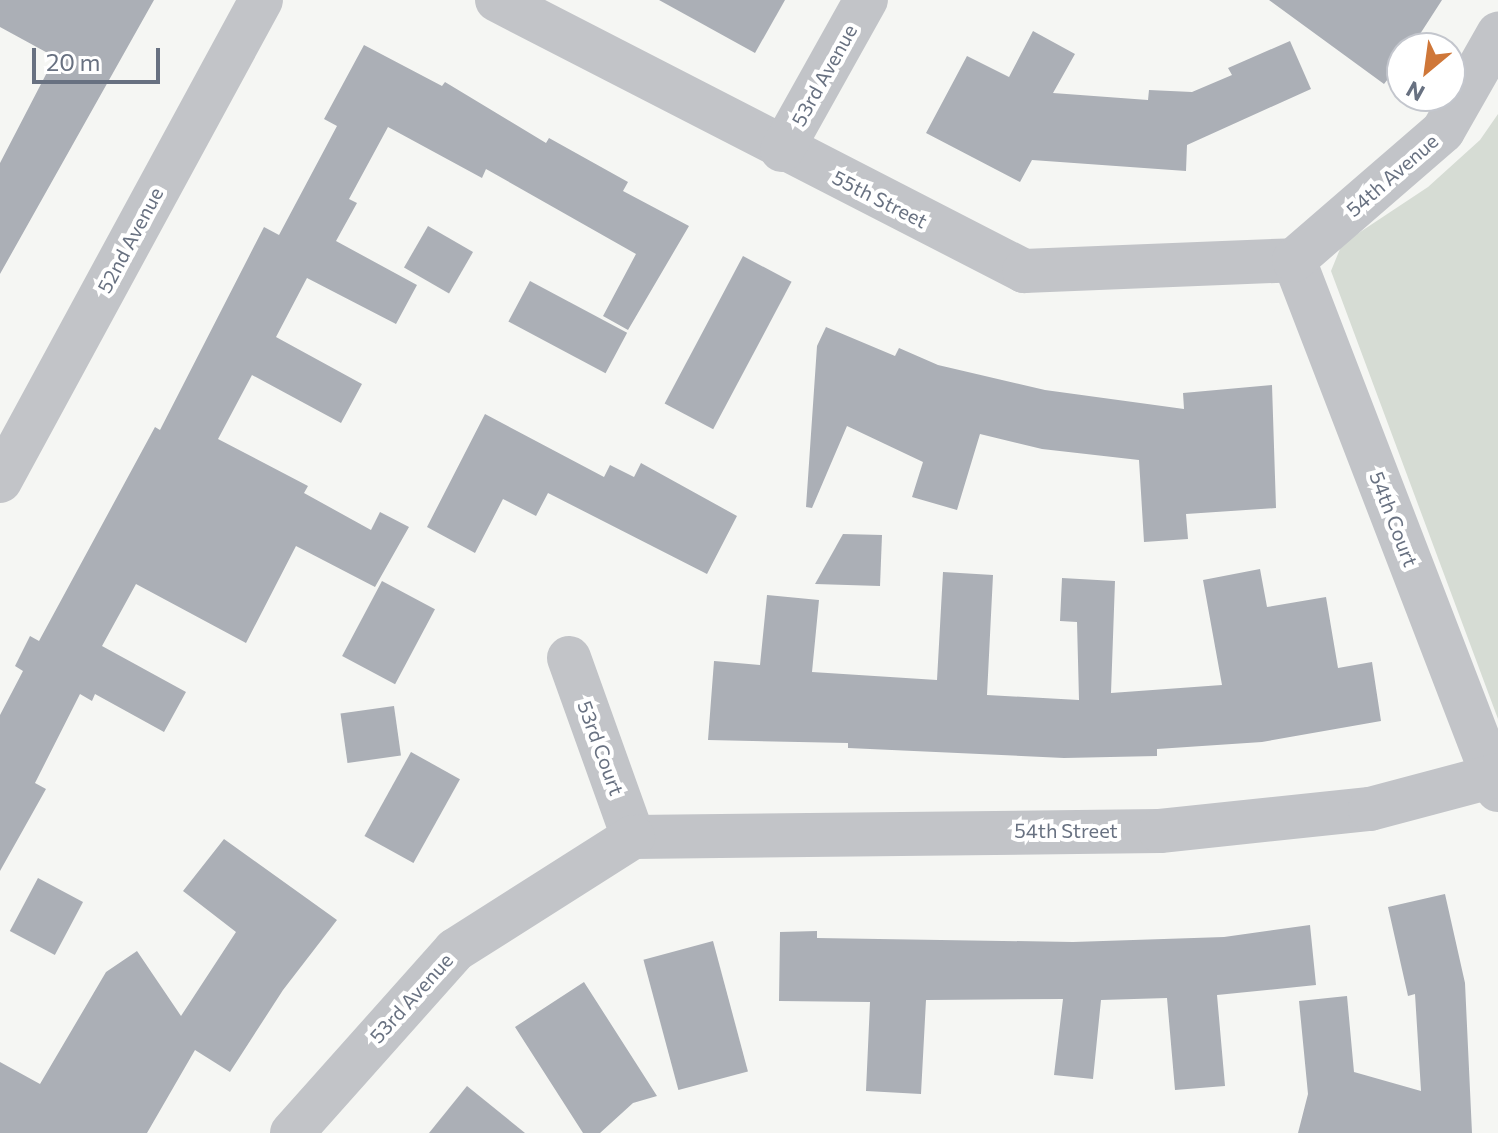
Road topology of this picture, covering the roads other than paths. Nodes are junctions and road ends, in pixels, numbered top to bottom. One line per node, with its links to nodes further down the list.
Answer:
1 (261, 0): 7 (street, 52nd Avenue)
2 (497, 0): 5 (street, 55th Street)
3 (866, 0): 5 (street, 53rd Avenue)
4 (1498, 34): 6 (street, 54th Avenue)
5 (782, 150): 6 (street, 55th Street)
6 (1294, 260): 9 (street, 54th Court)
7 (0, 481)
8 (569, 658): 10 (street, 53rd Court)
9 (1497, 781): 10 (street, 54th Street)
10 (633, 837): 11 (street, 53rd Avenue)
11 (292, 1133)

